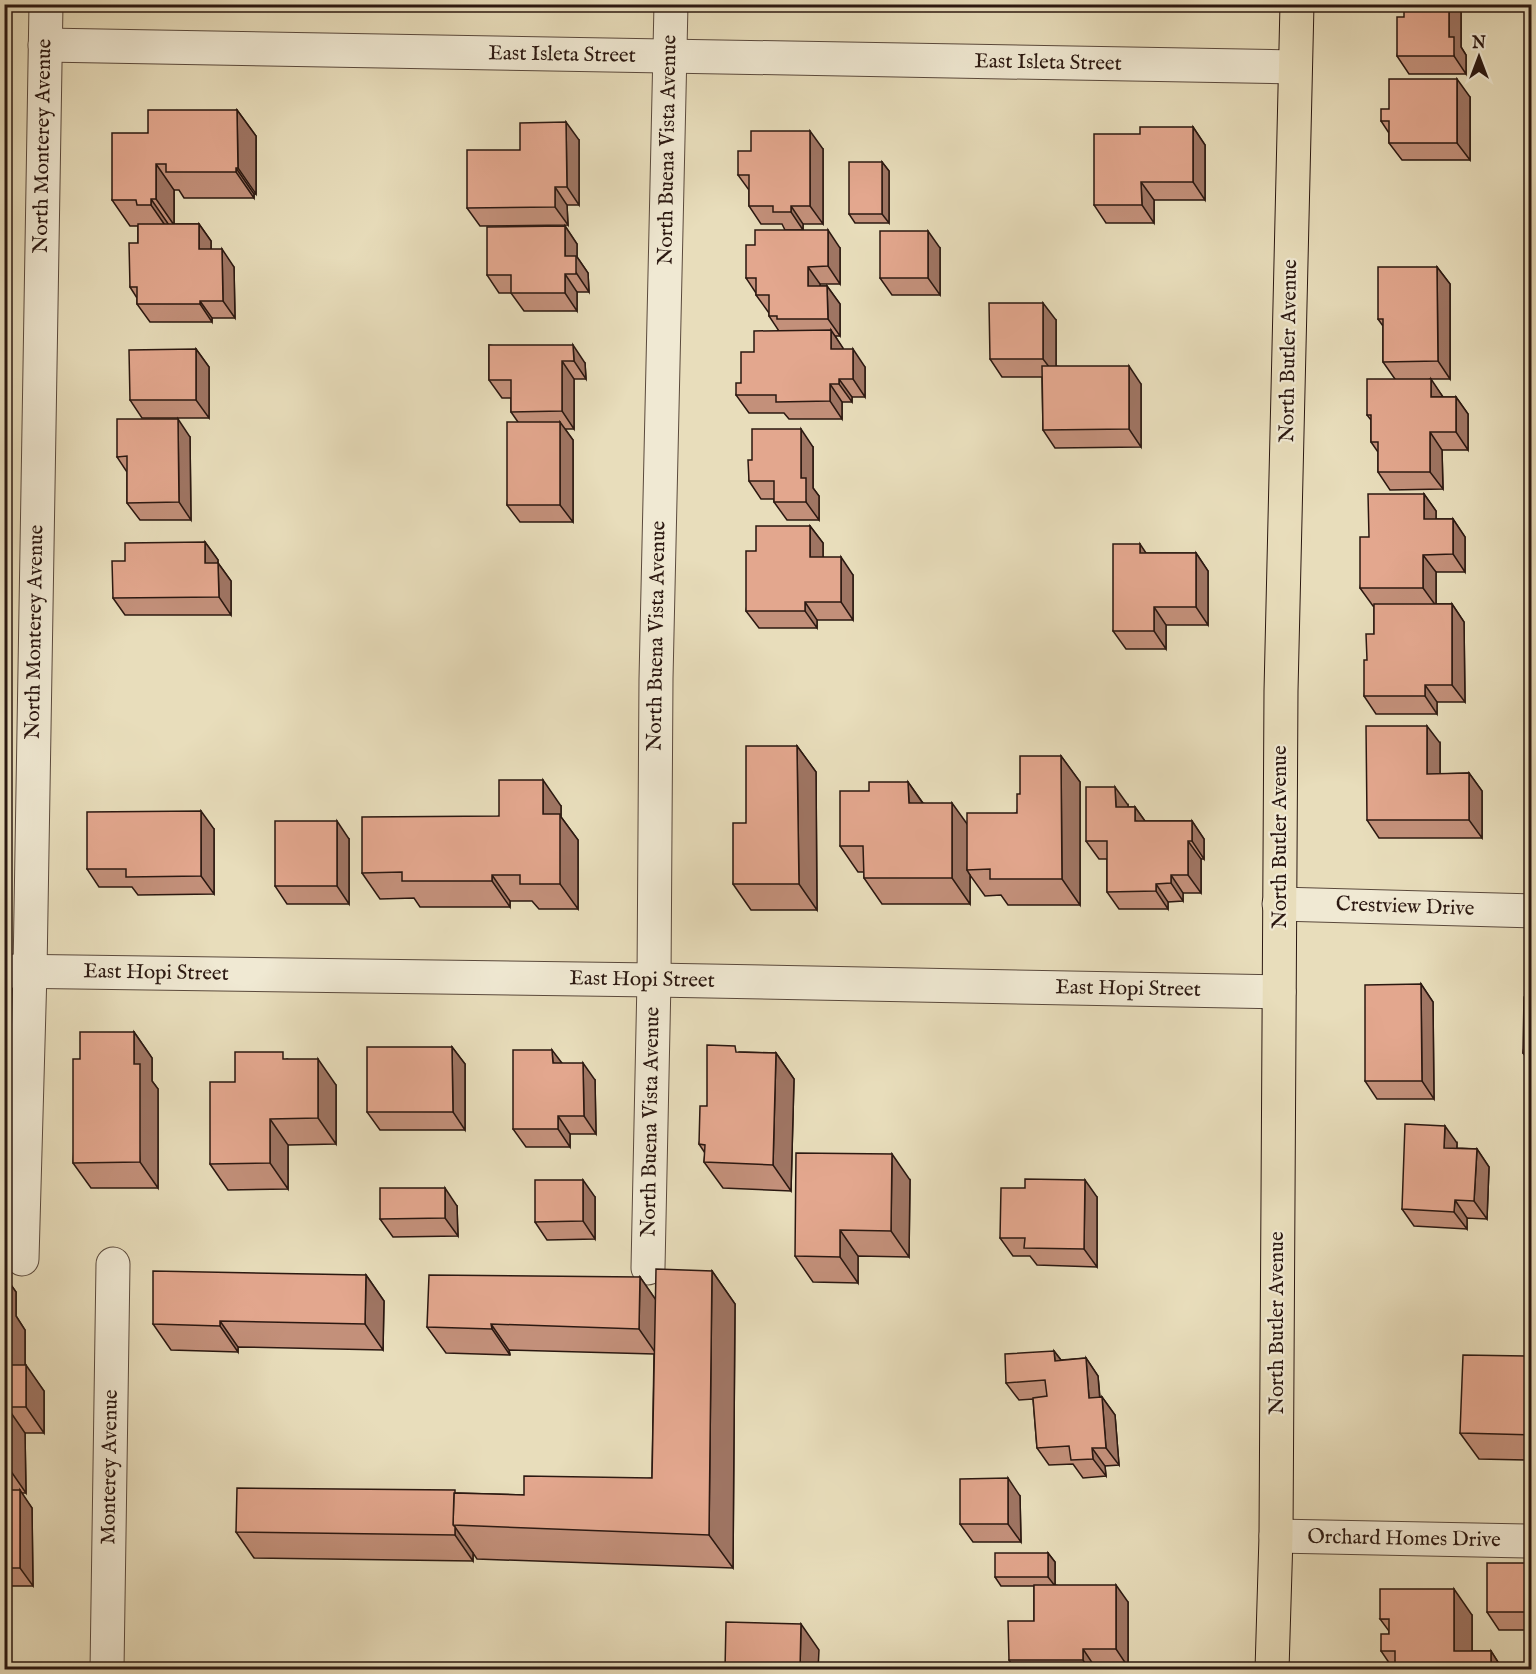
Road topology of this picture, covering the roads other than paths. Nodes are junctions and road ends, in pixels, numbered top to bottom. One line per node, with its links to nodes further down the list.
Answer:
1 (46, 4): 4 (street, North Monterey Avenue)
2 (671, 4): 5 (street, North Buena Vista Avenue)
3 (1297, 4): 6 (main road, North Butler Avenue)
4 (45, 45): 5 (street, East Isleta Street); 9 (street, North Monterey Avenue)
5 (670, 57): 6 (street, East Isleta Street); 10 (street, North Buena Vista Avenue)
6 (1295, 67): 7 (main road, North Butler Avenue)
7 (1279, 904): 8 (street, Crestview Drive); 11 (main road, North Butler Avenue)
8 (1532, 911)
9 (17, 971): 10 (street, East Hopi Street); 12 (street, North Monterey Avenue)
10 (654, 980): 11 (street, East Hopi Street); 14 (street, North Buena Vista Avenue)
11 (1279, 992): 15 (main road, North Butler Avenue)
12 (22, 1259)
13 (113, 1264): 17 (street, Monterey Avenue)
14 (648, 1268)
15 (1276, 1536): 16 (street, Orchard Homes Drive); 18 (main road, North Butler Avenue)
16 (1532, 1541)
17 (107, 1670)
18 (1272, 1670)

